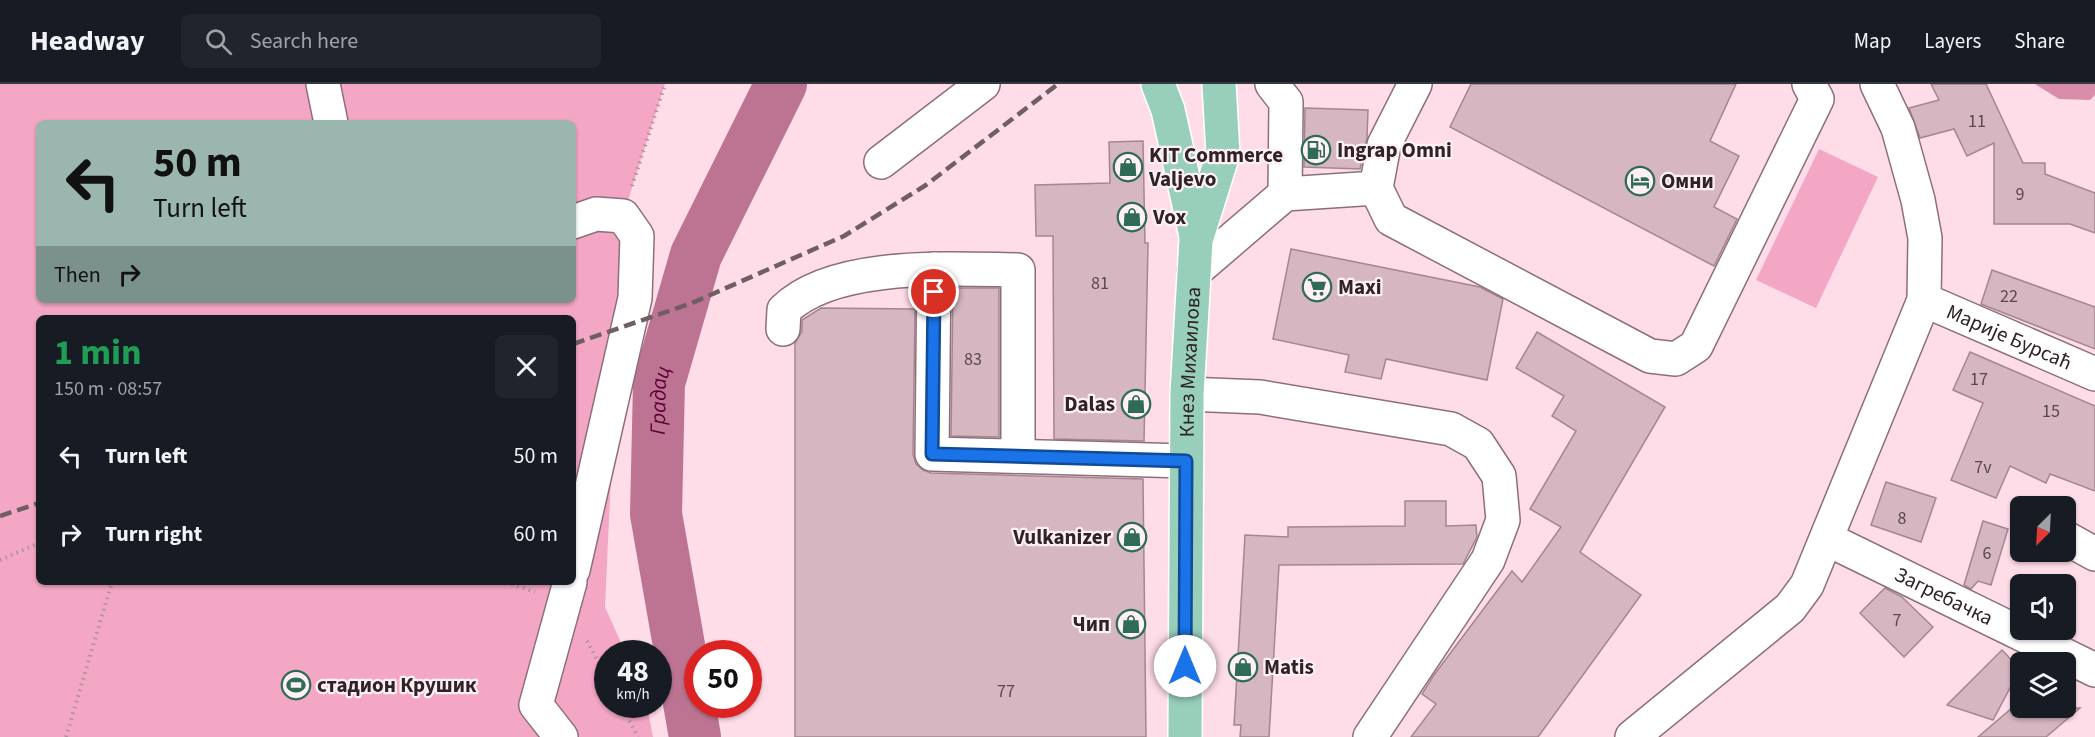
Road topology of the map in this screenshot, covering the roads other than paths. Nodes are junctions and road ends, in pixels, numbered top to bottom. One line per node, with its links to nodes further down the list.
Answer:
1 (323, 84): 9 (street)
2 (983, 84): 10 (street)
3 (1158, 84): 14 (main road, Кнез Михаилова)
4 (1219, 84): 14 (main road, Кнез Михаилова)
5 (1272, 84): 12 (street)
6 (1415, 84): 11 (street)
7 (1809, 84): 11 (street)
8 (1877, 84): 17 (street)
9 (330, 120)
10 (881, 162)
11 (1376, 188): 12 (street)
12 (1285, 194): 16 (street)
13 (576, 221): 26 (street)
14 (1197, 240): 16 (main road, Кнез Михаилова)
15 (934, 269): 18 (street); 21 (street); 21 (street)
16 (1194, 272): 20 (main road, Кнез Михаилова)
17 (1924, 300): 19 (street, Марије Бурсаћ); 23 (street)
18 (783, 329)
19 (2095, 374)
20 (1186, 394): 22 (main road, Кнез Михаилова); 31 (street)
21 (1018, 456): 22 (street)
22 (1186, 461): 30 (main road, Кнез Михаилова)
23 (1827, 539): 28 (street, Загребачка); 32 (street)
24 (2076, 544): 25 (street)
25 (2095, 554)
26 (576, 557)
27 (569, 585): 29 (street)
28 (2095, 670)
29 (561, 737)
30 (1185, 737)
31 (1370, 737)
32 (1632, 737)

